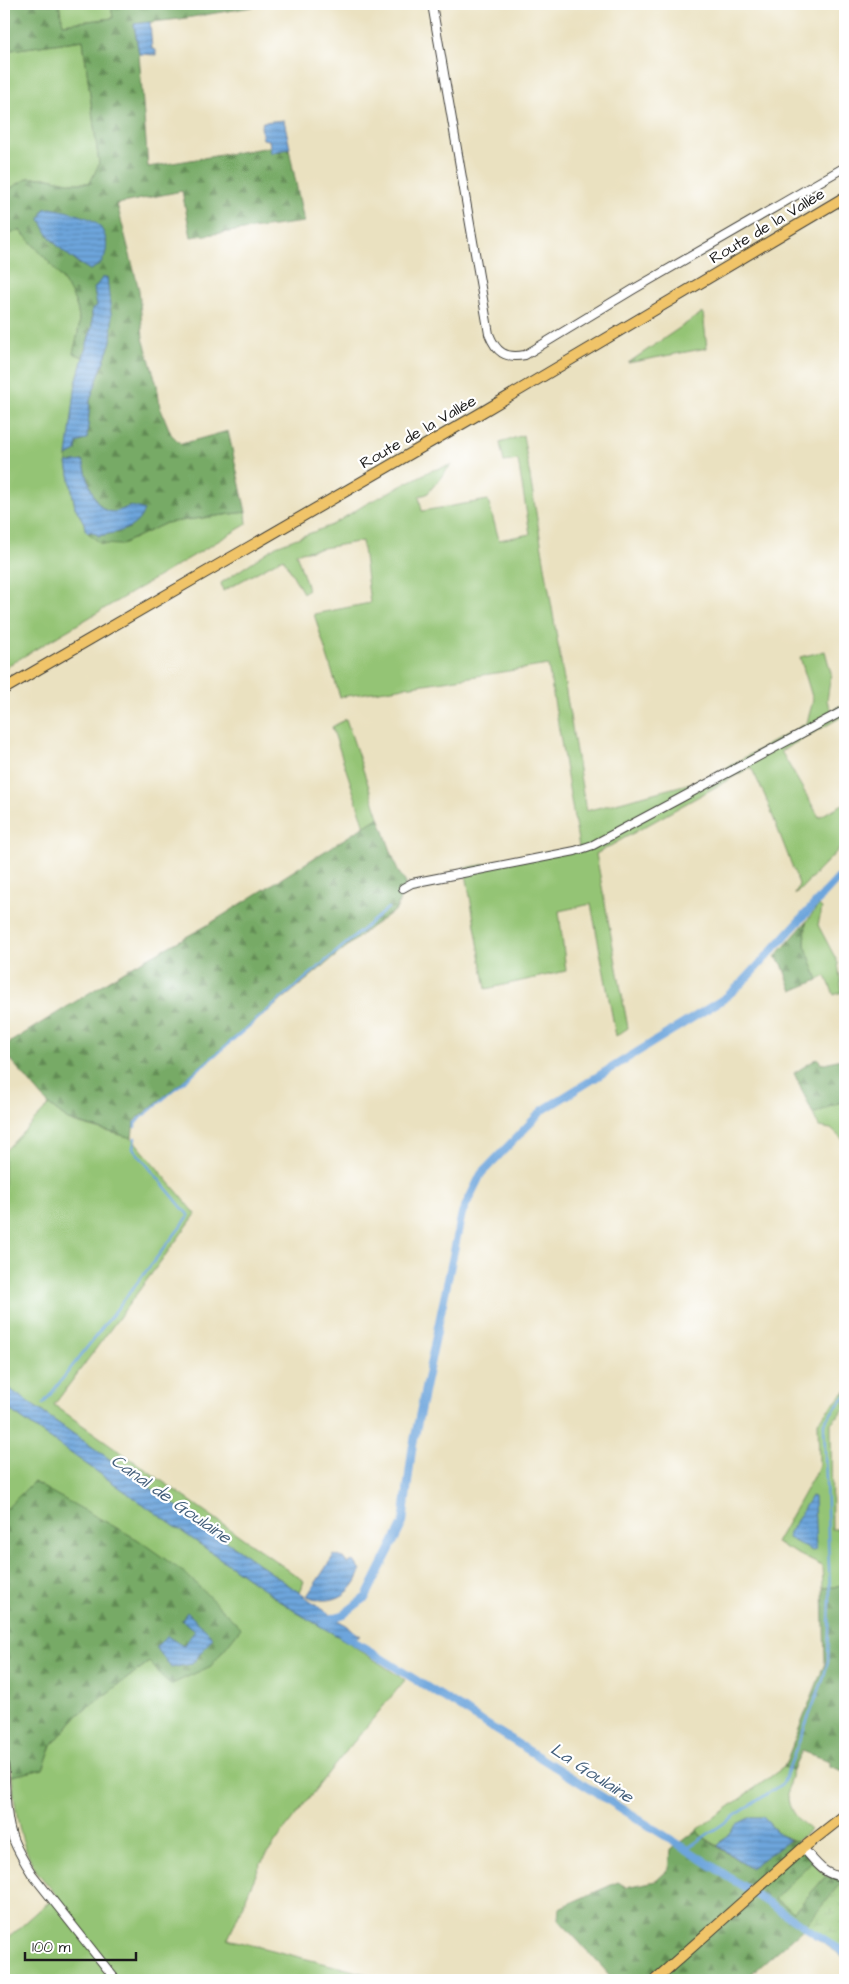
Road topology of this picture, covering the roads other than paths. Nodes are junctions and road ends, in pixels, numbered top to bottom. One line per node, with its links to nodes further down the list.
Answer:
1 (432, 4): 2 (street)
2 (845, 167)
3 (845, 197): 4 (main road, Route de la Vallée)
4 (4, 690)
5 (845, 710): 6 (street)
6 (403, 888)
7 (4, 1765): 11 (street)
8 (845, 1815): 9 (main road)
9 (803, 1848): 10 (street); 12 (main road)
10 (845, 1876)
11 (116, 1980)
12 (655, 1980)

